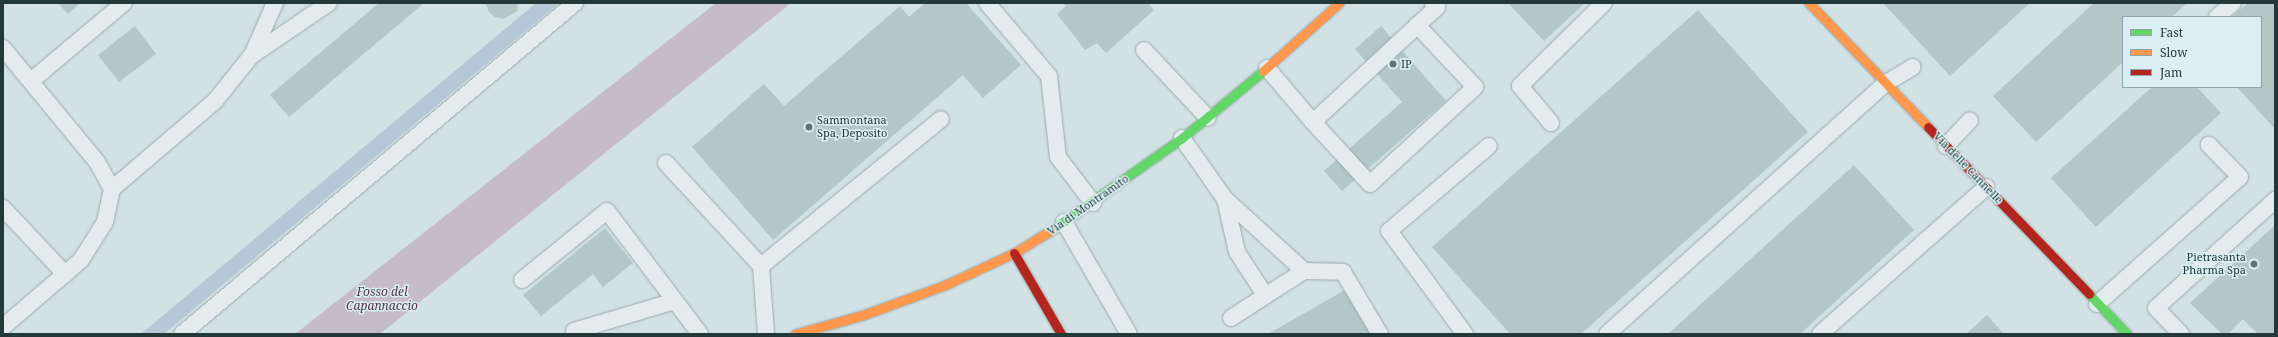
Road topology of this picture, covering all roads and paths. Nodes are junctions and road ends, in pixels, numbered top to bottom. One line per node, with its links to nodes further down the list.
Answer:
1 (124, 3): 19 (lane)
2 (275, 3): 16 (lane)
3 (329, 3): 16 (lane)
4 (575, 3): 50 (lane)
5 (987, 3): 35 (lane)
6 (1339, 3): 11 (main road, Via di Montramito)
7 (1433, 3): 13 (lane)
8 (1604, 3): 25 (lane)
9 (1809, 3): 20 (main road, Via delle Cannelle)
10 (2233, 3): 12 (lane)
11 (1322, 9): 18 (main road, Via di Montramito)
12 (2218, 16)
13 (1417, 25): 24 (lane); 24 (lane)
14 (3, 48): 19 (lane)
15 (1144, 50): 21 (lane)
16 (252, 56): 32 (lane)
17 (1913, 67): 20 (lane)
18 (1267, 68): 21 (main road, Via di Montramito); 24 (lane)
19 (31, 81): 32 (lane)
20 (1886, 83): 29 (main road, Via delle Cannelle); 58 (lane)
21 (1208, 118): 26 (main road, Via di Montramito)
22 (941, 120): 39 (lane)
23 (1970, 120): 29 (lane)
24 (1313, 122)
25 (1551, 123)
26 (1182, 138): 33 (lane); 35 (main road, Via di Montramito)
27 (2209, 145): 45 (lane)
28 (1489, 146): 57 (lane)
29 (1946, 146): 31 (main road, Via delle Cannelle)
30 (666, 163): 39 (lane)
31 (1986, 187): 45 (main road, Via delle Cannelle); 59 (lane)
32 (112, 189): 41 (lane)
33 (1225, 199): 40 (lane); 43 (lane)
34 (2275, 200): 61 (lane)
35 (1093, 203): 37 (main road, Via di Montramito)
36 (3, 208): 41 (lane)
37 (1064, 222): 38 (main road, Via di Montramito); 55 (lane)
38 (1014, 253): 53 (main road, Via di Montramito); 54 (main road)
39 (761, 266): 52 (lane)
40 (1304, 271): 43 (lane); 56 (lane)
41 (65, 274): 47 (lane)
42 (522, 280): 44 (lane)
43 (1266, 295): 46 (lane)
44 (676, 302): 49 (lane); 51 (lane)
45 (2096, 304): 48 (main road, Via delle Cannelle)
46 (1230, 318)
47 (3, 327)
48 (2112, 328): 60 (main road, Via delle Cannelle)
49 (574, 331)
50 (182, 334)
51 (700, 334)
52 (766, 334)
53 (794, 334)
54 (1061, 334)
55 (1129, 334)
56 (1380, 334)
57 (1465, 334)
58 (1607, 334)
59 (1820, 334)
60 (2127, 334)
61 (2181, 334)

